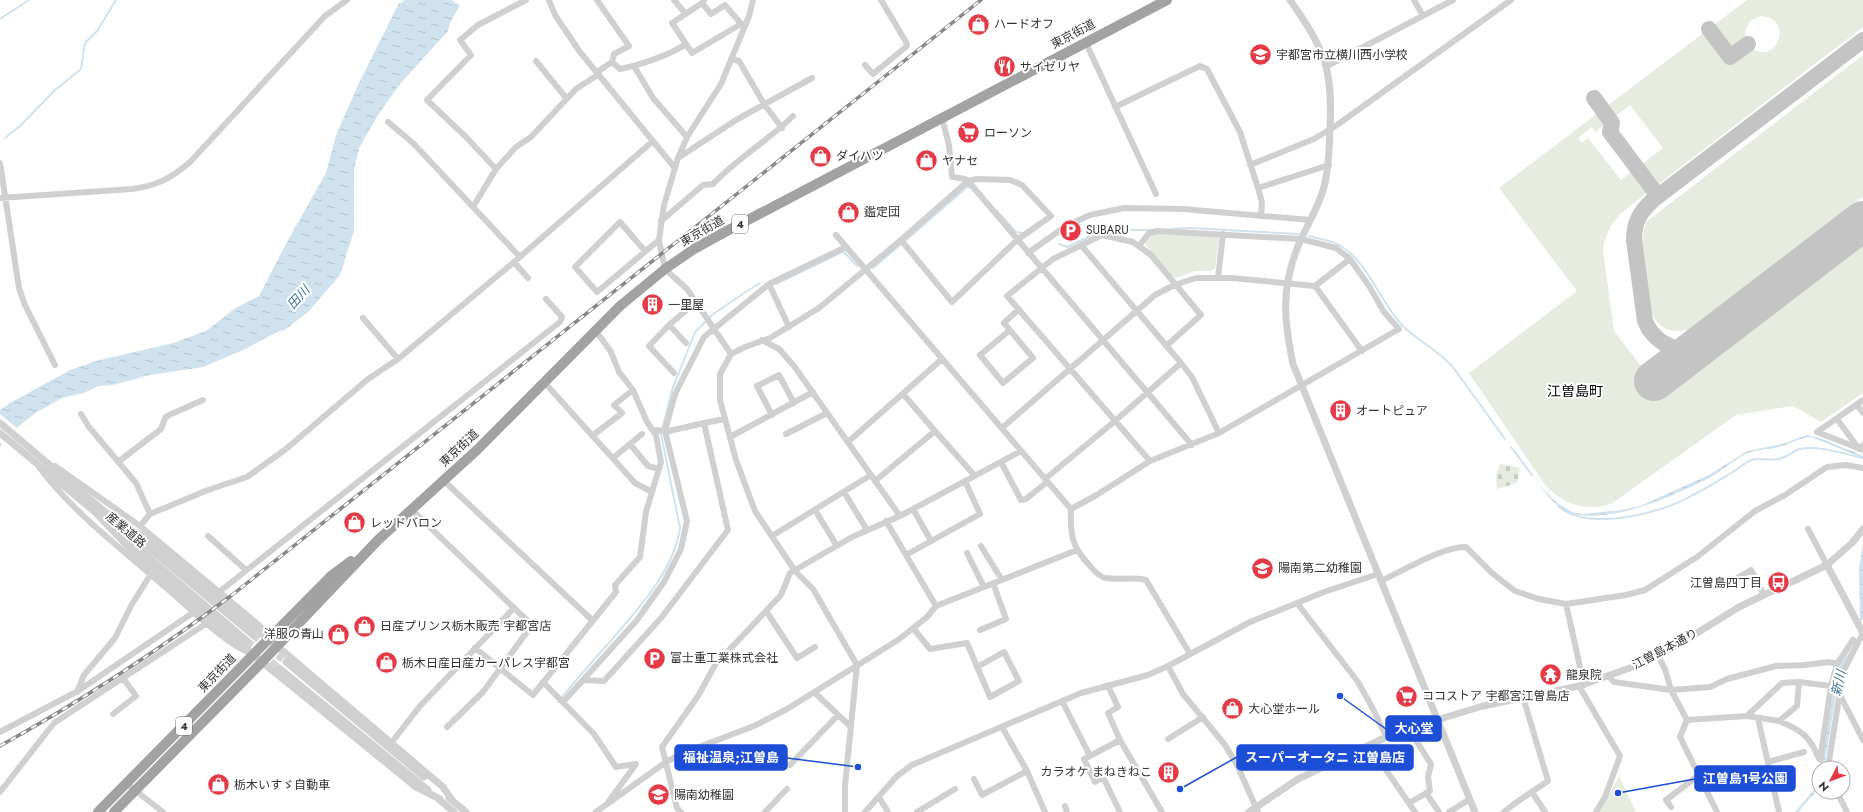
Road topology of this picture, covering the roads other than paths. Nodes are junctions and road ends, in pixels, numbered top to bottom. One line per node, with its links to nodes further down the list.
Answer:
1 (347, 0): 46 (street)
2 (526, 0): 42 (street)
3 (549, 0): 25 (street)
4 (597, 0): 21 (street)
5 (674, 0): 14 (street)
6 (753, 0): 16 (street)
7 (881, 0): 22 (street)
8 (1167, 0): 17 (highway, 東京街道 / 4)
9 (1290, 0): 24 (street)
10 (1414, 0): 15 (street)
11 (1453, 0): 15 (street)
12 (1508, 1): 34 (street)
13 (703, 2): 14 (street); 16 (street)
14 (686, 14): 18 (street)
15 (1423, 16): 24 (street)
16 (743, 26): 18 (street); 19 (street)
17 (1086, 42): 29 (street); 31 (highway, 東京街道 / 4)
18 (686, 44): 23 (street)
19 (731, 59): 28 (street); 35 (street)
20 (536, 61): 27 (street)
21 (612, 62): 23 (street); 25 (street)
22 (865, 65)
23 (634, 66): 35 (street)
24 (1327, 66): 34 (street)
25 (598, 73): 27 (street); 36 (street)
26 (812, 78): 28 (street)
27 (567, 99): 42 (street)
28 (764, 104): 33 (street); 37 (street)
29 (1115, 107): 39 (street); 45 (street)
30 (793, 116): 33 (street)
31 (942, 118): 43 (street); 66 (highway, 東京街道 / 4)
32 (388, 122): 47 (street)
33 (782, 128): 50 (street)
34 (1330, 129): 39 (street); 40 (street)
35 (687, 137): 37 (street)
36 (653, 141): 41 (street); 62 (street)
37 (678, 158): 41 (street)
38 (0, 163): 46 (street)
39 (1250, 164): 44 (street)
40 (1329, 165): 44 (street); 49 (street)
41 (675, 168): 50 (street)
42 (496, 169): 47 (street)
43 (968, 181): 55 (street); 56 (street); 56 (street)
44 (1258, 188): 48 (street)
45 (1156, 194)
46 (2, 198): 93 (street)
47 (473, 207): 62 (street)
48 (1261, 216): 49 (street); 61 (street)
49 (1311, 220): 53 (street)
50 (661, 221): 54 (street)
51 (1223, 234): 53 (street); 58 (street); 69 (street)
52 (836, 235): 59 (street)
53 (1301, 239): 63 (street); 70 (street)
54 (659, 240): 60 (street); 66 (street)
55 (901, 240): 56 (street); 67 (street)
56 (1017, 240): 61 (street)
57 (1082, 245): 58 (street); 65 (street); 77 (street)
58 (1139, 246): 72 (street)
59 (846, 247): 67 (street); 71 (street)
60 (645, 252): 60 (street)
61 (1028, 253): 65 (street)
62 (520, 257): 64 (street)
63 (1350, 259): 73 (street); 88 (street)
64 (514, 262): 68 (street); 90 (street)
65 (1041, 268): 76 (street); 84 (street)
66 (665, 269): 75 (street); 83 (highway, 東京街道 / 4)
67 (865, 270): 80 (street); 91 (street)
68 (528, 278)
69 (1218, 278): 70 (street); 72 (street)
70 (1287, 283): 73 (street); 97 (street)
71 (769, 284): 80 (street); 81 (street)
72 (1174, 285): 77 (street); 87 (street)
73 (1315, 286): 88 (street)
74 (546, 299): 169 (street)
75 (696, 302): 79 (street); 81 (street)
76 (1019, 309): 82 (street); 94 (street)
77 (1137, 310): 84 (street); 87 (street)
78 (363, 318): 90 (street)
79 (669, 324): 86 (street); 95 (street)
80 (789, 326): 85 (street)
81 (714, 328): 89 (street); 117 (street)
82 (1010, 330): 82 (street)
83 (596, 331): 96 (highway, 東京街道 / 4); 98 (street)
84 (1103, 339): 94 (street); 100 (street)
85 (762, 340): 89 (street); 99 (street)
86 (686, 342)
87 (1166, 346): 92 (street)
88 (1362, 351): 97 (street)
89 (732, 354): 110 (street)
90 (398, 359): 151 (street)
91 (942, 359): 101 (street); 115 (street)
92 (1181, 363): 100 (street); 122 (street)
93 (55, 365)
94 (1069, 369): 112 (street); 115 (street)
95 (674, 373)
96 (544, 382): 123 (street); 140 (highway, 東京街道 / 4)
97 (1301, 387): 122 (street); 172 (street)
98 (633, 390): 116 (street); 123 (street)
99 (813, 392): 104 (street); 106 (street)
100 (1148, 392): 112 (street); 127 (street)
101 (903, 394): 118 (street); 125 (street)
102 (203, 400): 134 (street)
103 (1863, 400): 105 (street)
104 (794, 403): 109 (street); 109 (street)
105 (1857, 405): 107 (street); 111 (street)
106 (827, 413): 121 (street); 125 (street)
107 (1863, 413)
108 (81, 414): 134 (street)
109 (772, 415): 124 (street)
110 (725, 419): 114 (street); 124 (street)
111 (1837, 419): 129 (street); 129 (street)
112 (1115, 421): 133 (street); 141 (street)
113 (0, 423): 128 (street, 産業道路)
114 (704, 424): 117 (street); 212 (street)
115 (1002, 428): 130 (street)
116 (654, 430): 117 (street); 136 (street)
117 (664, 431): 212 (street)
118 (935, 431): 139 (street); 142 (street)
119 (0, 433): 128 (street, 産業道路)
120 (642, 434): 126 (street)
121 (786, 434)
122 (1219, 434): 127 (street)
123 (592, 436): 132 (street)
124 (730, 437): 159 (street)
125 (848, 442): 138 (street)
126 (630, 444): 132 (street); 136 (street)
127 (1192, 444): 133 (street)
128 (24, 448): 131 (street, 産業道路)
129 (1862, 448)
130 (1021, 451): 135 (street); 141 (street)
131 (35, 457): 150 (street, 産業道路); 154 (street); 171 (street)
132 (613, 458): 144 (street)
133 (1150, 461): 148 (street)
134 (118, 462): 151 (street)
135 (1001, 462): 139 (street); 141 (street)
136 (659, 468): 144 (street)
137 (1863, 468): 182 (street)
138 (871, 475): 142 (street); 145 (street)
139 (975, 476): 143 (street)
140 (443, 480): 146 (highway, 東京街道 / 4); 187 (street)
141 (1046, 480): 148 (street)
142 (875, 481): 152 (street)
143 (965, 481): 147 (street); 161 (street)
144 (652, 492): 187 (street)
145 (844, 492): 149 (street); 157 (street)
146 (411, 509): 160 (highway, 東京街道 / 4); 184 (street)
147 (913, 509): 152 (street); 161 (street)
148 (1071, 509): 164 (street)
149 (815, 510): 159 (street); 162 (street)
150 (99, 511): 192 (street, 産業道路); 193 (street); 195 (street, 産業道路); 199 (street)
151 (150, 514): 154 (street)
152 (900, 516): 153 (street)
153 (886, 521): 157 (street); 166 (street)
154 (140, 526): 168 (street)
155 (1808, 529): 167 (street)
156 (1863, 529): 167 (street, 江曽島本通り)
157 (867, 530): 162 (street)
158 (208, 536): 169 (street)
159 (772, 536): 170 (street)
160 (378, 540): 193 (highway, 東京街道 / 4); 196 (highway, 東京街道 / 4)
161 (931, 541): 166 (street)
162 (837, 546): 170 (street)
163 (981, 546): 174 (street)
164 (1076, 550): 174 (street); 200 (street)
165 (966, 553): 177 (street)
166 (906, 554): 183 (street)
167 (1827, 565): 180 (street, 江曽島本通り); 191 (street)
168 (191, 568): 178 (street); 179 (street)
169 (246, 570): 179 (street)
170 (795, 571): 185 (street); 205 (street)
171 (151, 574): 178 (street); 219 (street)
172 (1378, 574): 175 (street); 181 (street)
173 (1737, 578): 180 (street)
174 (1002, 580): 176 (street)
175 (1381, 581): 182 (street); 230 (street)
176 (993, 583): 177 (street); 190 (street)
177 (984, 587): 183 (street)
178 (171, 592): 186 (street)
179 (219, 592): 193 (street)
180 (1764, 595): 201 (street, 江曽島本通り)
181 (1297, 603): 200 (street); 238 (street)
182 (1566, 604): 215 (street)
183 (936, 606): 189 (street)
184 (514, 608): 198 (street); 209 (street)
185 (766, 611): 197 (street); 247 (street)
186 (194, 612): 188 (street); 219 (street)
187 (592, 620): 213 (street)
188 (207, 623): 199 (street); 211 (street)
189 (913, 628): 205 (street); 207 (street)
190 (980, 630)
191 (1863, 633): 221 (street)
192 (253, 635)
193 (269, 639): 196 (street); 199 (highway, 東京街道 / 4)
194 (1853, 640): 204 (street)
195 (247, 641)
196 (277, 646): 202 (highway, 東京街道 / 4); 242 (street)
197 (815, 647)
198 (475, 648): 209 (street); 242 (street)
199 (253, 654): 202 (street); 253 (highway, 東京街道 / 4)
200 (1190, 654): 206 (street)
201 (1658, 656): 210 (street, 江曽島本通り); 218 (street)
202 (262, 662): 253 (highway, 東京街道 / 4); 260 (street)
203 (286, 662): 262 (street)
204 (1837, 664): 217 (street); 218 (street)
205 (857, 665): 220 (street); 234 (street)
206 (1168, 666): 216 (street); 228 (street)
207 (978, 667): 207 (street)
208 (279, 668): 260 (street)
209 (501, 668): 213 (street); 233 (street)
210 (1609, 677): 215 (street, 江曽島本通り); 218 (street)
211 (123, 678): 225 (street); 256 (street)
212 (582, 680): 224 (street)
213 (543, 682): 224 (street)
214 (1799, 682): 217 (street); 227 (street); 232 (street)
215 (1581, 685): 222 (street, 江曽島本通り); 292 (street)
216 (1108, 686): 223 (street); 240 (street)
217 (1831, 686): 232 (street)
218 (1671, 690): 231 (street)
219 (77, 692): 237 (street)
220 (814, 692): 226 (street); 247 (street)
221 (1840, 694): 241 (street); 246 (street)
222 (1523, 697): 230 (street, 江曽島本通り); 257 (street)
223 (1062, 701): 235 (street); 245 (street)
224 (563, 702): 266 (street)
225 (113, 714)
226 (838, 715): 234 (street); 249 (street)
227 (1747, 716): 229 (street); 231 (street)
228 (1203, 717): 239 (street); 268 (street)
229 (1758, 718): 232 (street); 248 (street)
230 (1438, 719): 236 (street, 江曽島本通り); 261 (street)
231 (1687, 720): 251 (street)
232 (1778, 721)
233 (447, 727)
234 (851, 727): 279 (street)
235 (1002, 727): 250 (street); 259 (street)
236 (1408, 728): 238 (street, 江曽島本通り); 258 (street)
237 (0, 732)
238 (1386, 736): 243 (street, 江曽島本通り)
239 (1168, 739)
240 (1120, 740): 245 (street); 285 (street)
241 (1863, 740)
242 (392, 742): 262 (street)
243 (1369, 745): 264 (street); 268 (street, 江曽島本通り)
244 (1804, 752): 248 (street)
245 (1090, 756): 284 (street)
246 (1829, 760)
247 (666, 762): 266 (street); 277 (street)
248 (1768, 762): 294 (street)
249 (790, 766)
250 (1027, 771): 252 (street); 283 (street)
251 (1699, 775): 267 (street); 293 (street)
252 (974, 779)
253 (131, 787): 265 (highway, 東京街道 / 4); 271 (highway, 東京街道 / 4); 274 (street)
254 (787, 789): 278 (street)
255 (955, 789): 282 (street)
256 (0, 792)
257 (1532, 792): 270 (street); 291 (street)
258 (1426, 793): 264 (street); 288 (street)
259 (879, 797): 280 (street); 281 (street)
260 (440, 799): 275 (street)
261 (1470, 799): 289 (street); 290 (street)
262 (452, 800): 276 (street)
263 (1841, 800): 295 (street)
264 (1409, 803): 287 (street)
265 (121, 804): 272 (highway, 4); 273 (highway, 東京街道)
266 (606, 805): 269 (street)
267 (1671, 806)
268 (1257, 810): 286 (street, 江曽島本通り)
269 (599, 811)
270 (1507, 811)
271 (98, 812)
272 (110, 812)
273 (114, 812)
274 (162, 812)
275 (454, 812)
276 (466, 812)
277 (681, 812)
278 (766, 812)
279 (845, 812)
280 (865, 812)
281 (888, 812)
282 (917, 812)
283 (1045, 812)
284 (1120, 812)
285 (1162, 812)
286 (1249, 812)
287 (1415, 812)
288 (1439, 812)
289 (1449, 812)
290 (1475, 812)
291 (1545, 812)
292 (1596, 812)
293 (1717, 812)
294 (1779, 812)
295 (1847, 812)

